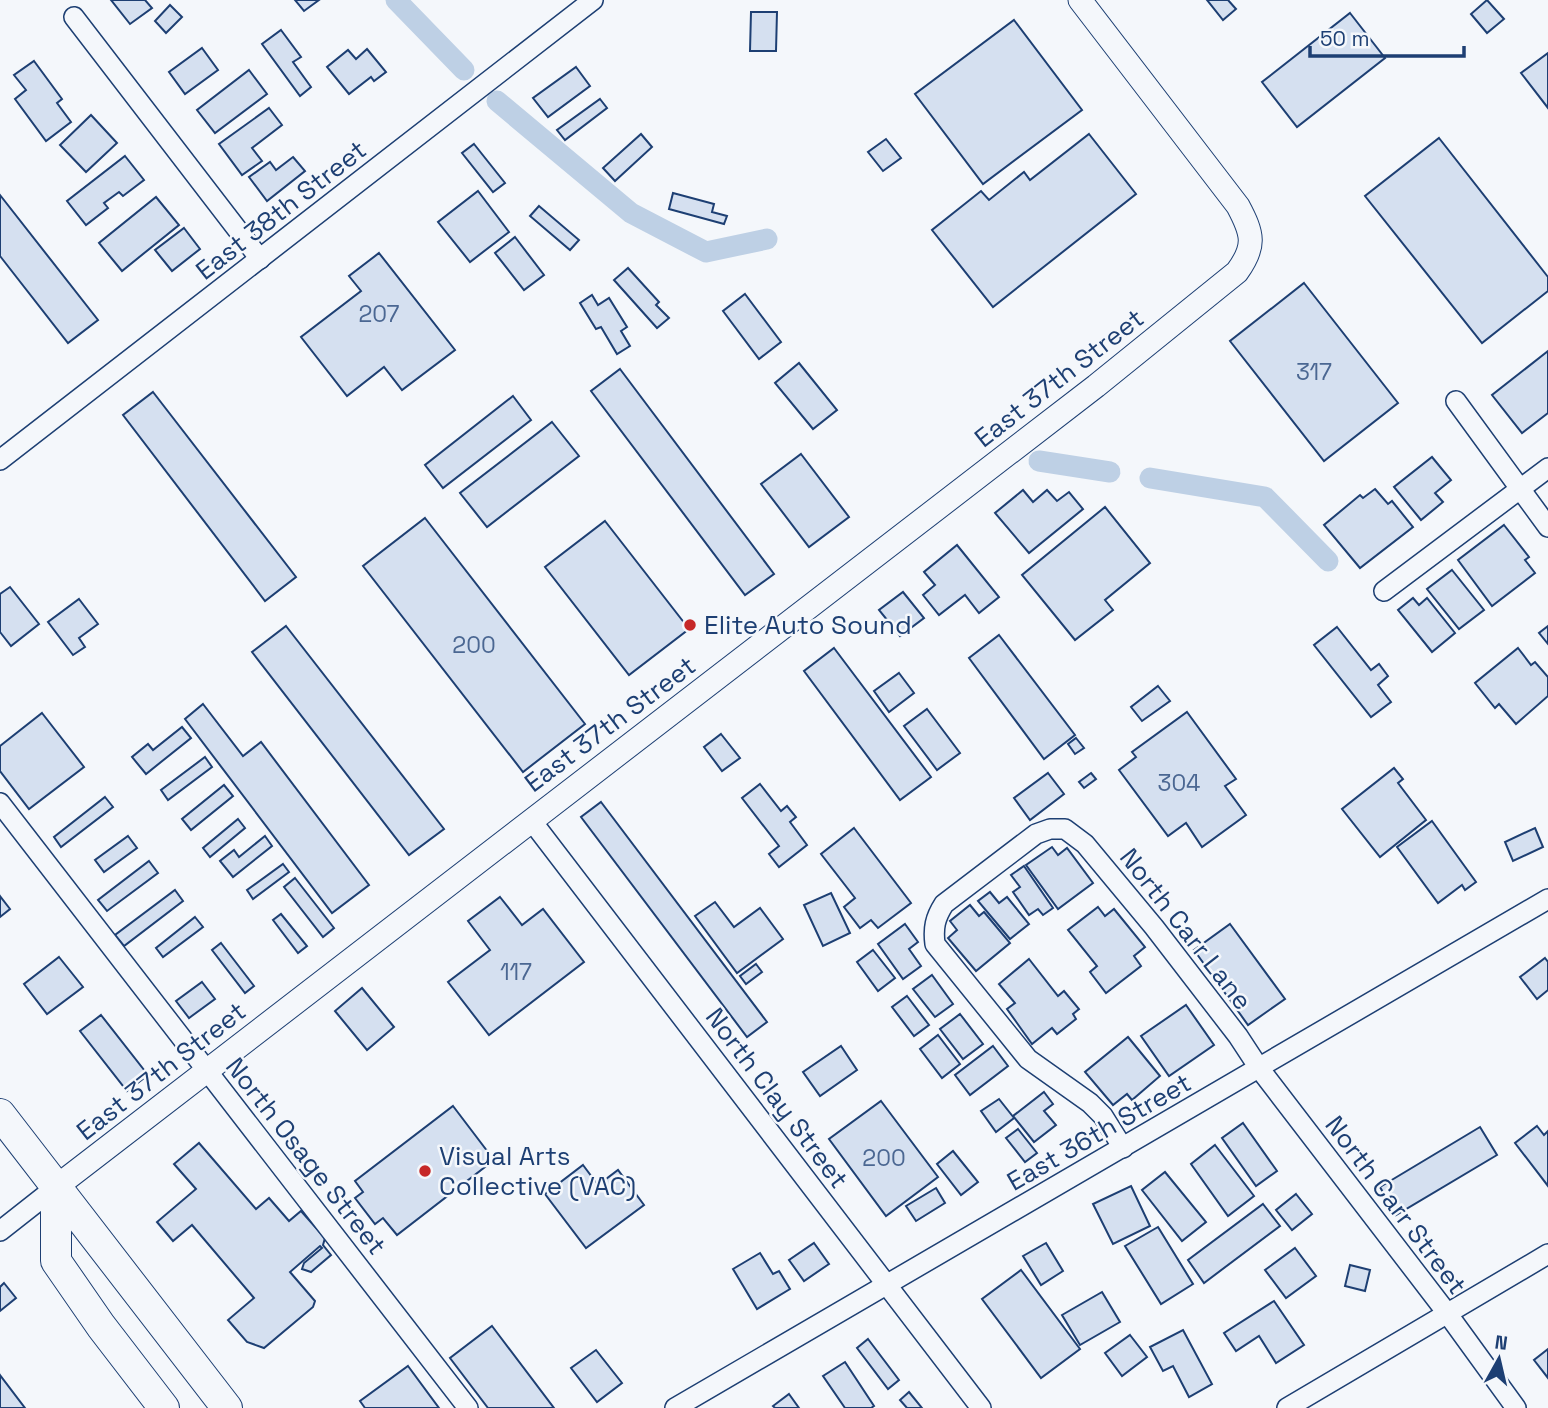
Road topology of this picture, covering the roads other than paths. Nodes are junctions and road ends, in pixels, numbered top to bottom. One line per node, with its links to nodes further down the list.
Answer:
1 (593, 0): 4 (street, East 38th Street)
2 (1080, 0): 12 (street, East 37th Street)
3 (74, 18): 4 (street)
4 (260, 259): 6 (street, East 38th Street)
5 (1456, 401): 8 (street)
6 (0, 460)
7 (1548, 468): 8 (street)
8 (1520, 489): 9 (street); 10 (street)
9 (1548, 527)
10 (1384, 591)
11 (0, 803): 15 (street, North Osage Street)
12 (531, 820): 15 (street, East 37th Street); 21 (street, North Clay Street)
13 (1548, 899): 14 (street, East 36th Street)
14 (1259, 1068): 17 (street, East 36th Street); 17 (street, North Carr Lane); 22 (street, North Carr Street)
15 (207, 1071): 18 (street, East 37th Street); 25 (street, North Osage Street)
16 (0, 1114): 18 (main road)
17 (1123, 1148): 21 (street, East 36th Street)
18 (56, 1187): 19 (street); 23 (main road); 24 (main road)
19 (0, 1231)
20 (1548, 1254): 22 (street)
21 (887, 1286): 26 (street, East 36th Street); 27 (street, North Clay Street)
22 (1447, 1313): 28 (street); 29 (street, North Carr Street)
23 (164, 1408)
24 (227, 1408)
25 (468, 1408)
26 (675, 1408)
27 (981, 1408)
28 (1287, 1408)
29 (1516, 1408)

